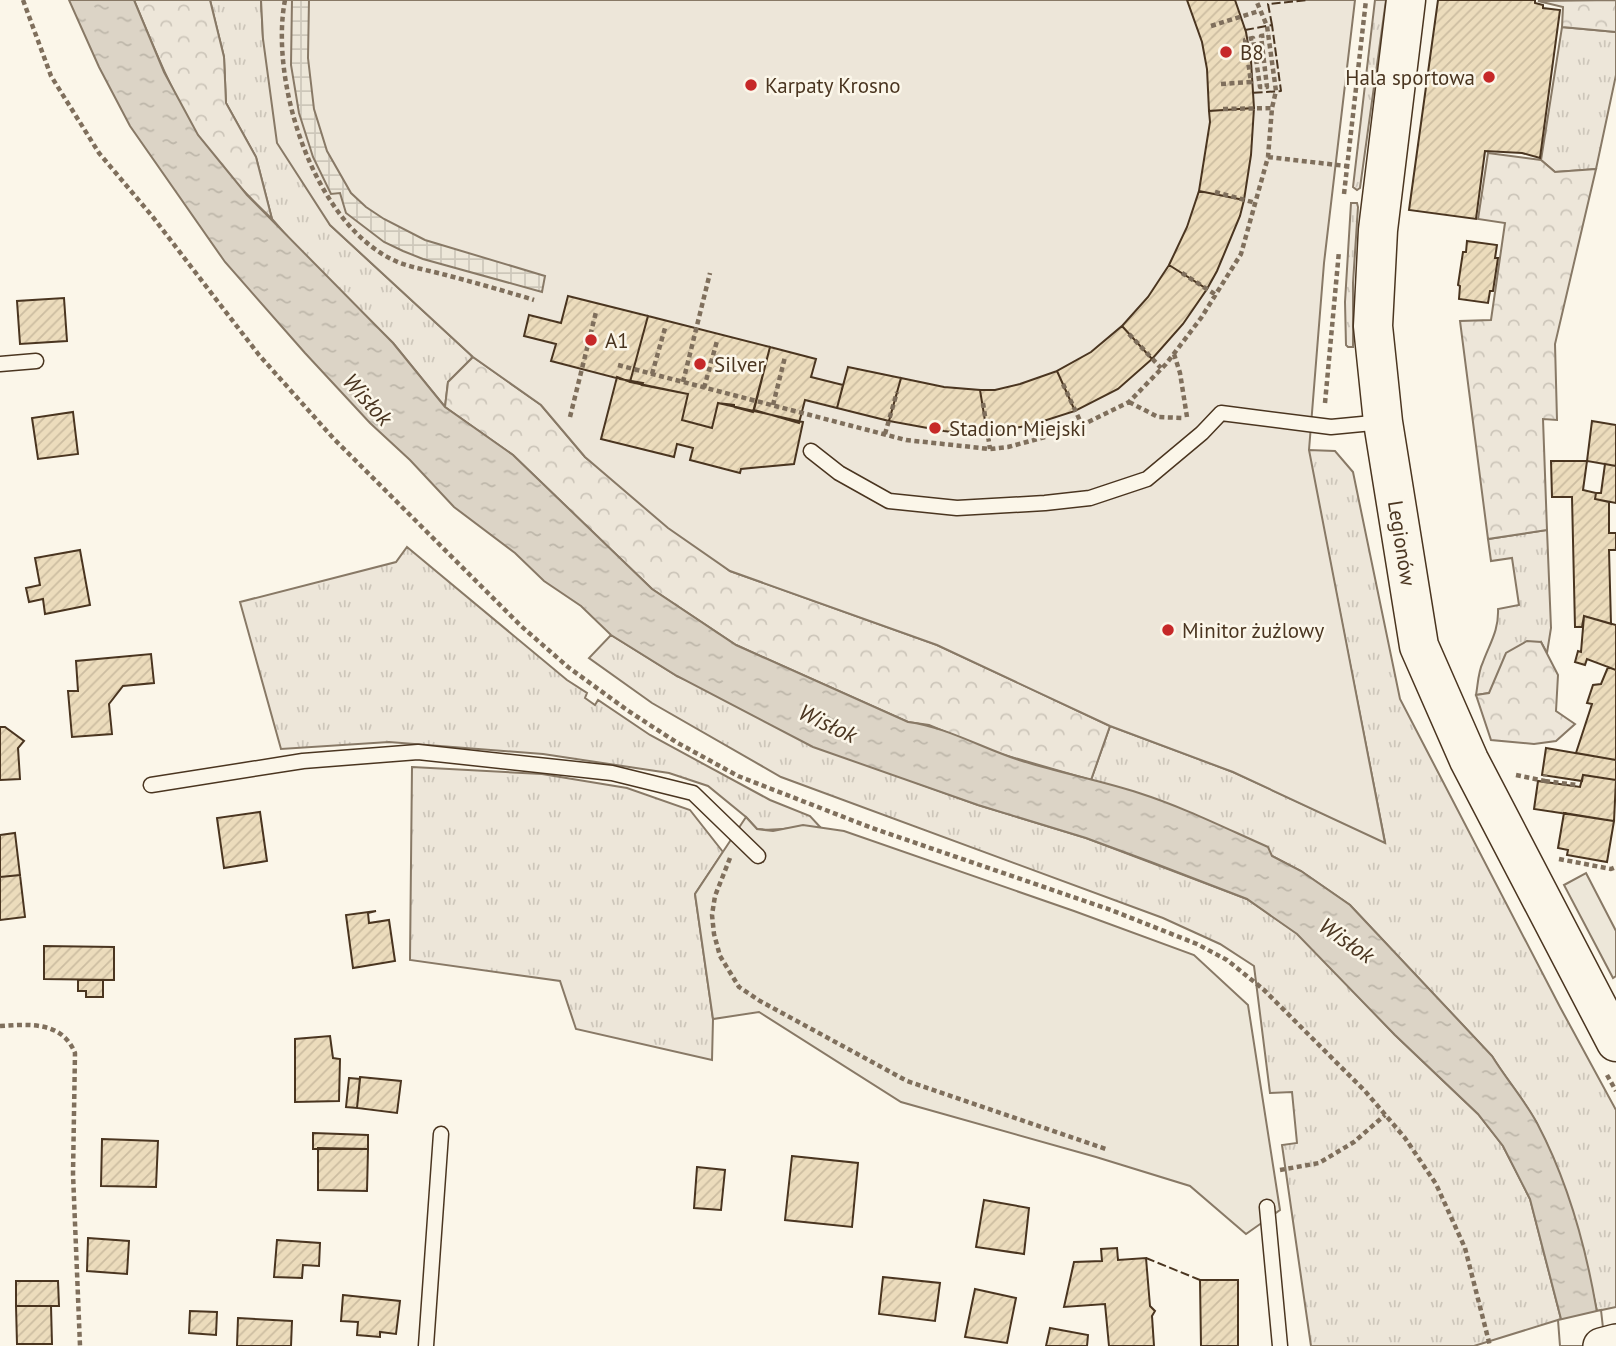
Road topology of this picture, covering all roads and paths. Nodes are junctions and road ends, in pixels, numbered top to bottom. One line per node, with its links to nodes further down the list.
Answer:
1 (23, 0): 54 (path)
2 (285, 0): 18 (path)
3 (1256, 0): 5 (path)
4 (1406, 0): 39 (main road, Legionów)
5 (1259, 11): 6 (path); 7 (path)
6 (1211, 26)
7 (1268, 35): 8 (path); 9 (path)
8 (1221, 84)
9 (1272, 108): 10 (path); 11 (path)
10 (1223, 109)
11 (1268, 157): 12 (path); 14 (path)
12 (1346, 166)
13 (1214, 192): 14 (path)
14 (1256, 203): 17 (path)
15 (710, 273): 30 (path)
16 (1182, 273): 17 (path)
17 (1216, 295): 23 (path)
18 (534, 300)
19 (596, 312): 37 (path)
20 (665, 328): 29 (path)
21 (1129, 334): 28 (path)
22 (717, 341): 32 (path)
23 (1174, 353): 28 (path); 38 (path)
24 (785, 357): 36 (path)
25 (36, 361): 26 (lane)
26 (0, 364)
27 (618, 365): 29 (path)
28 (1161, 369): 34 (path)
29 (652, 374): 30 (path)
30 (683, 382): 32 (path)
31 (1063, 384): 40 (path)
32 (704, 388): 36 (path)
33 (897, 392): 42 (path)
34 (1129, 402): 38 (path); 40 (path)
35 (983, 404): 43 (path)
36 (773, 405): 42 (path)
37 (570, 417)
38 (1187, 418): 41 (path)
39 (1383, 422): 41 (lane); 53 (main road, Legionów)
40 (1082, 425): 43 (path)
41 (1202, 433): 44 (lane)
42 (885, 434): 43 (path)
43 (990, 449)
44 (811, 451)
45 (1515, 775): 47 (path)
46 (151, 785): 49 (lane)
47 (1577, 785)
48 (731, 849): 56 (path)
49 (758, 856)
50 (1553, 858): 51 (path)
51 (1616, 867)
52 (0, 1026): 60 (path)
53 (1616, 1042)
54 (1385, 1115): 57 (path); 63 (path)
55 (441, 1134): 61 (lane)
56 (1106, 1149)
57 (1280, 1170)
58 (1268, 1207): 62 (lane)
59 (1616, 1342): 64 (street)
60 (80, 1346)
61 (426, 1346)
62 (1280, 1346)
63 (1490, 1346)
64 (1601, 1346)

